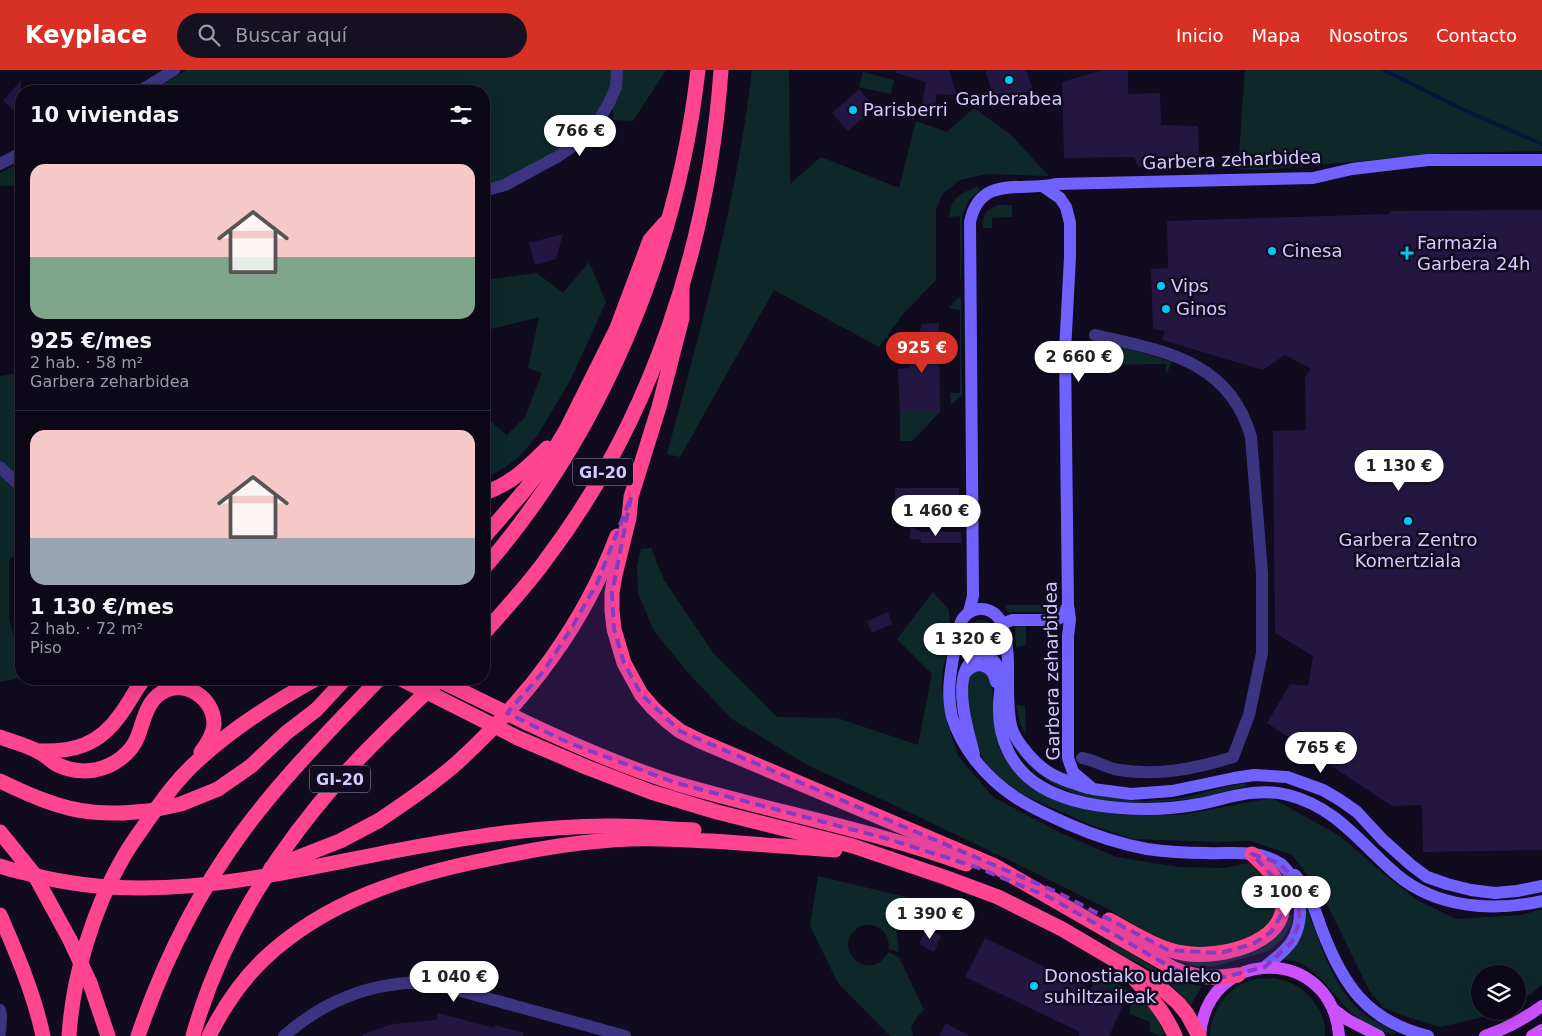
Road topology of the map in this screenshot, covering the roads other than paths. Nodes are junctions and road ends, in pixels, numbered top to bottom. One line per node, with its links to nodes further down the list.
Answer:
1 (174, 70): 5 (street)
2 (618, 70): 10 (street)
3 (698, 70): 11 (highway, GI-20)
4 (720, 70): 12 (highway, GI-20)
5 (150, 85)
6 (15, 156): 8 (street)
7 (1542, 160): 9 (street, Garbera zeharbidea)
8 (0, 164)
9 (1044, 186): 21 (street, Garbera zeharbidea); 22 (street, Garbera zeharbidea)
10 (490, 189)
11 (668, 219): 14 (highway); 20 (highway, GI-20)
12 (682, 287): 18 (highway); 23 (highway, GI-20)
13 (1094, 334): 40 (street)
14 (566, 430): 17 (highway); 19 (highway)
15 (0, 467): 16 (street)
16 (15, 481)
17 (490, 491)
18 (631, 497): 51 (highway); 52 (highway, bridge)
19 (490, 530)
20 (490, 561)
21 (1068, 604): 24 (street); 44 (street, Garbera zeharbidea)
22 (969, 612): 24 (street); 25 (street, Garbera zeharbidea)
23 (490, 627)
24 (1002, 628): 26 (street); 44 (street)
25 (958, 631): 26 (street); 41 (street, Garbera zeharbidea)
26 (983, 653): 27 (street); 36 (street)
27 (964, 674): 36 (street); 41 (street)
28 (139, 685): 39 (highway)
29 (306, 685): 42 (highway)
30 (326, 685): 37 (highway)
31 (339, 685): 37 (highway)
32 (373, 685): 68 (highway, GI-20)
33 (413, 685): 48 (highway, bridge)
34 (432, 685): 69 (highway, GI-20)
35 (450, 685): 54 (highway, bridge)
36 (999, 700): 55 (street)
37 (286, 733): 43 (highway, bridge)
38 (0, 737): 39 (highway)
39 (39, 751): 42 (highway)
40 (1082, 758)
41 (976, 761): 47 (street, Garbera zeharbidea)
42 (192, 766): 66 (highway)
43 (0, 781)
44 (1093, 789): 53 (street)
45 (0, 832): 67 (highway, bridge)
46 (835, 850): 48 (highway); 52 (highway, bridge); 70 (highway)
47 (1252, 854): 49 (street, Garbera zeharbidea); 51 (highway)
48 (896, 861): 57 (highway)
49 (1280, 863): 58 (street); 77 (street)
50 (0, 866): 52 (highway, bridge)
51 (994, 866): 54 (highway)
52 (226, 882)
53 (1542, 886)
54 (1052, 898): 59 (highway)
55 (1542, 901)
56 (0, 915): 65 (highway)
57 (1122, 964): 73 (highway); 74 (highway)
58 (1265, 967): 59 (main road); 61 (main road)
59 (1238, 975): 74 (main road)
60 (1542, 1006): 78 (main road)
61 (1333, 1009): 75 (main road); 76 (main road)
62 (0, 1010): 64 (street)
63 (1542, 1030): 79 (main road)
64 (0, 1033)
65 (43, 1036)
66 (69, 1036)
67 (108, 1036)
68 (138, 1036)
69 (192, 1036)
70 (209, 1036)
71 (284, 1036): 72 (street)
72 (625, 1036)
73 (1175, 1036)
74 (1200, 1036)
75 (1339, 1036)
76 (1379, 1036)
77 (1428, 1036)
78 (1485, 1036)
79 (1532, 1036)

